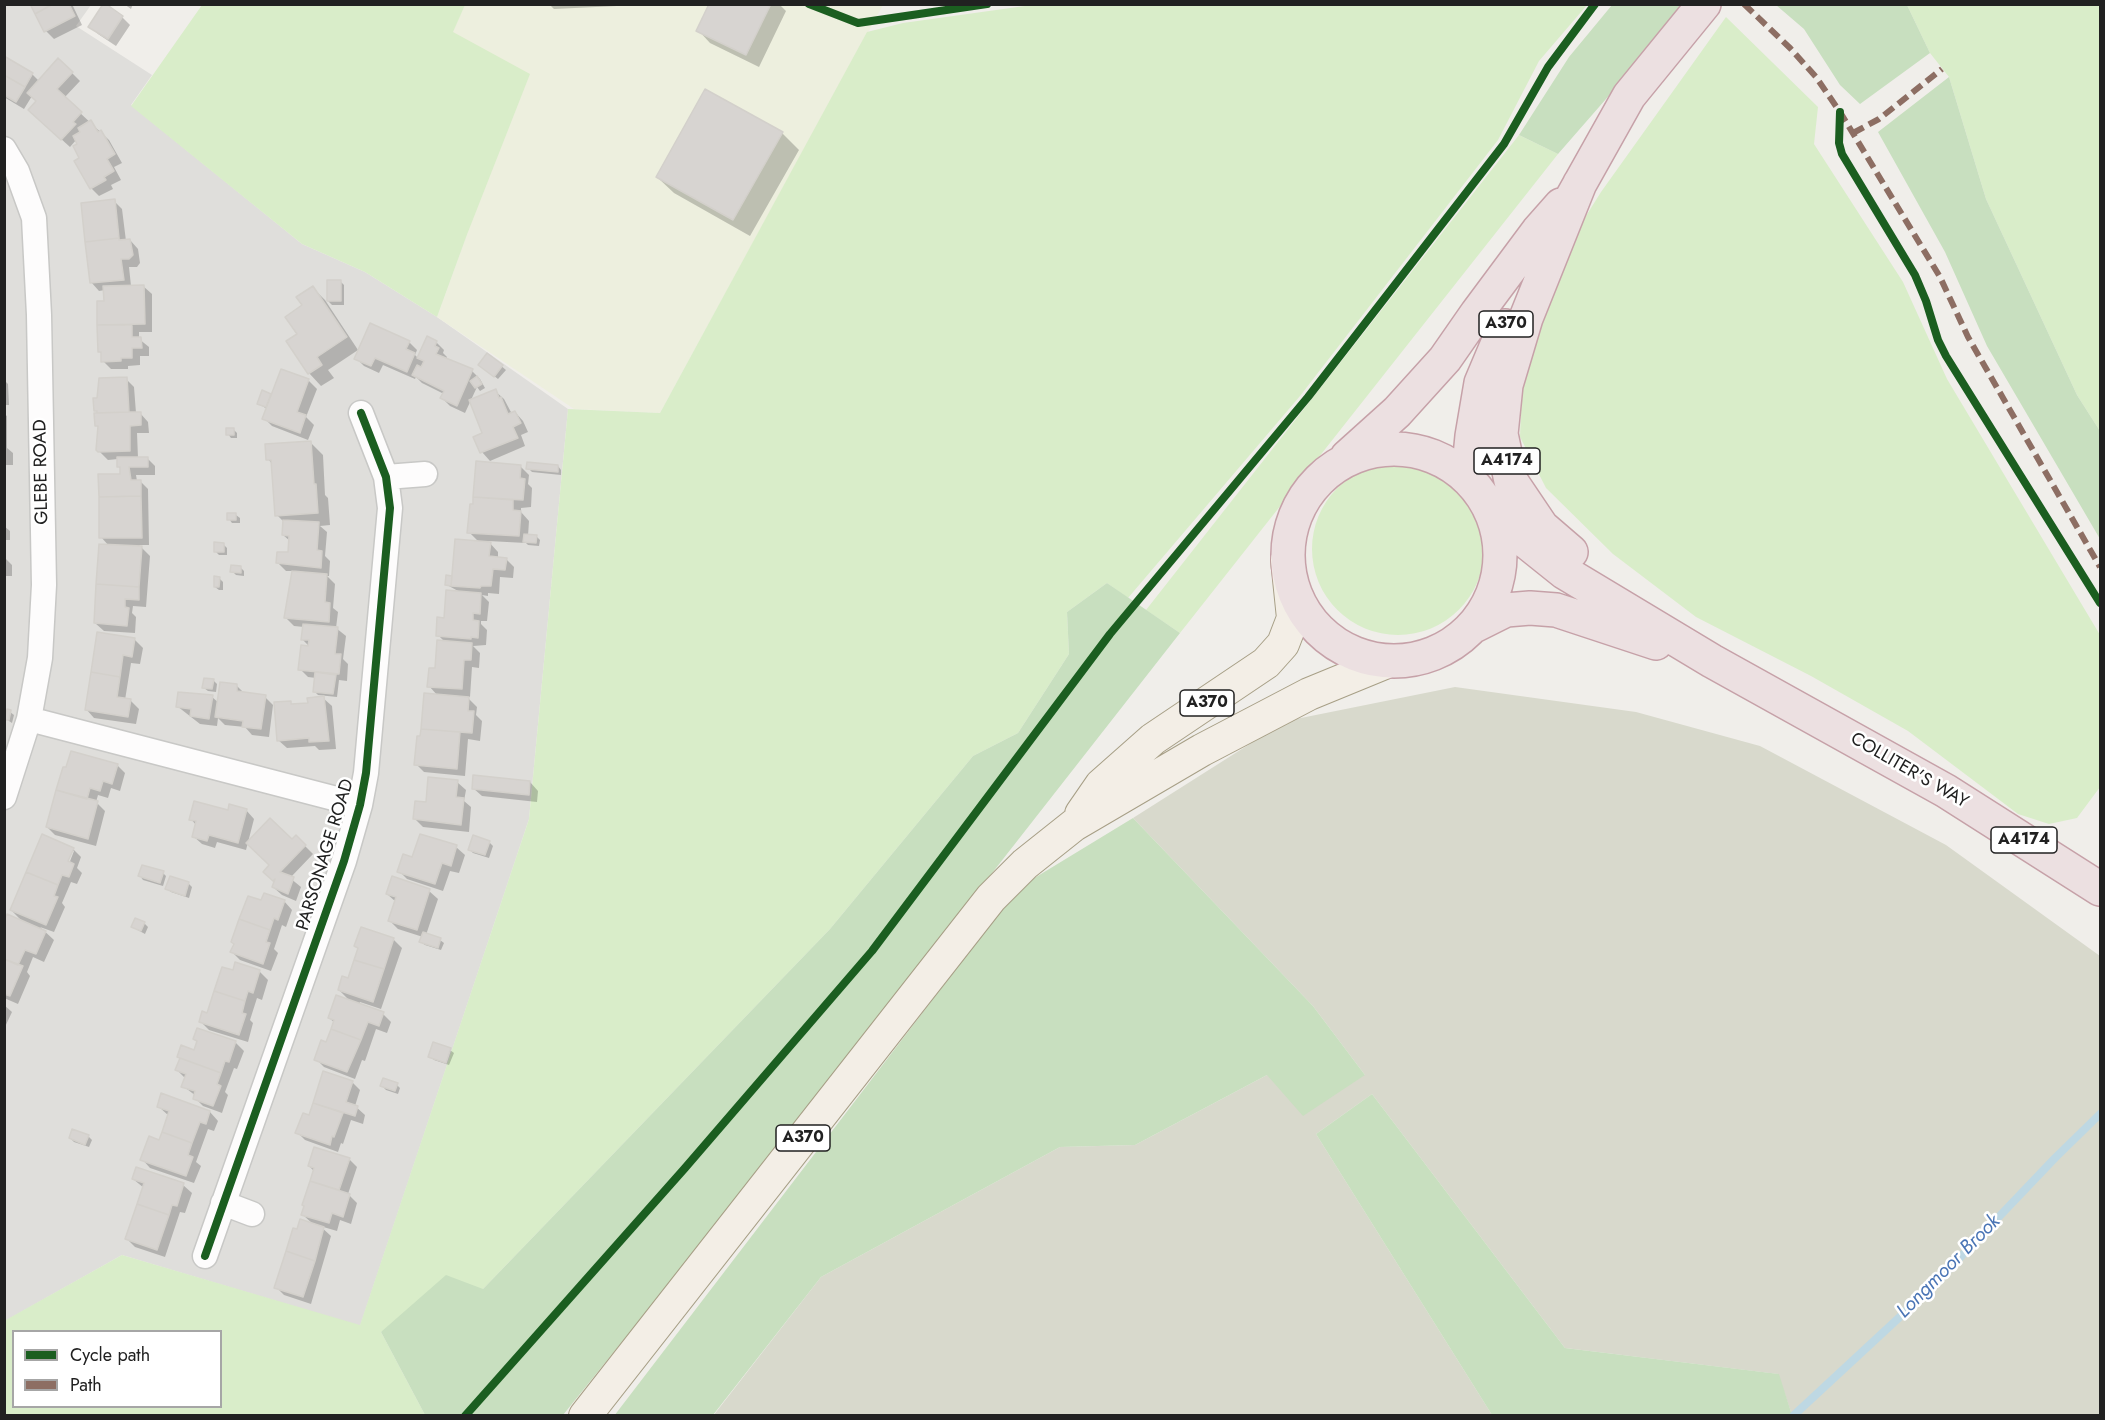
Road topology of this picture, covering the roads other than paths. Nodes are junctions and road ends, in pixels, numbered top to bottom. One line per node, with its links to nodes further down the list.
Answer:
1 (1704, 4): 3 (highway, A370)
2 (4, 149): 14 (street, GLEBE ROAD)
3 (1580, 183): 5 (highway, A370); 8 (highway, A370); 12 (highway, A4174)
4 (361, 413): 7 (street, PARSONAGE ROAD)
5 (1343, 460): 8 (highway); 10 (highway)
6 (424, 474): 7 (street)
7 (386, 477): 16 (street, PARSONAGE ROAD)
8 (1468, 477): 9 (highway)
9 (1489, 505): 11 (highway); 12 (highway, COLLITER'S WAY)
10 (1287, 560): 13 (highway); 17 (main road, A370)
11 (1474, 626): 12 (highway, COLLITER'S WAY); 13 (highway)
12 (1712, 661): 18 (highway, COLLITER'S WAY / A4174)
13 (1387, 662): 17 (main road, A370)
14 (29, 719): 15 (street, GLEBE ROAD); 16 (street, PARSONAGE ROAD)
15 (4, 797)
16 (360, 805): 19 (street, PARSONAGE ROAD)
17 (1074, 825): 22 (main road, A370)
18 (2100, 890)
19 (223, 1203): 20 (street); 21 (street, PARSONAGE ROAD)
20 (252, 1214)
21 (205, 1256)
22 (585, 1416)

